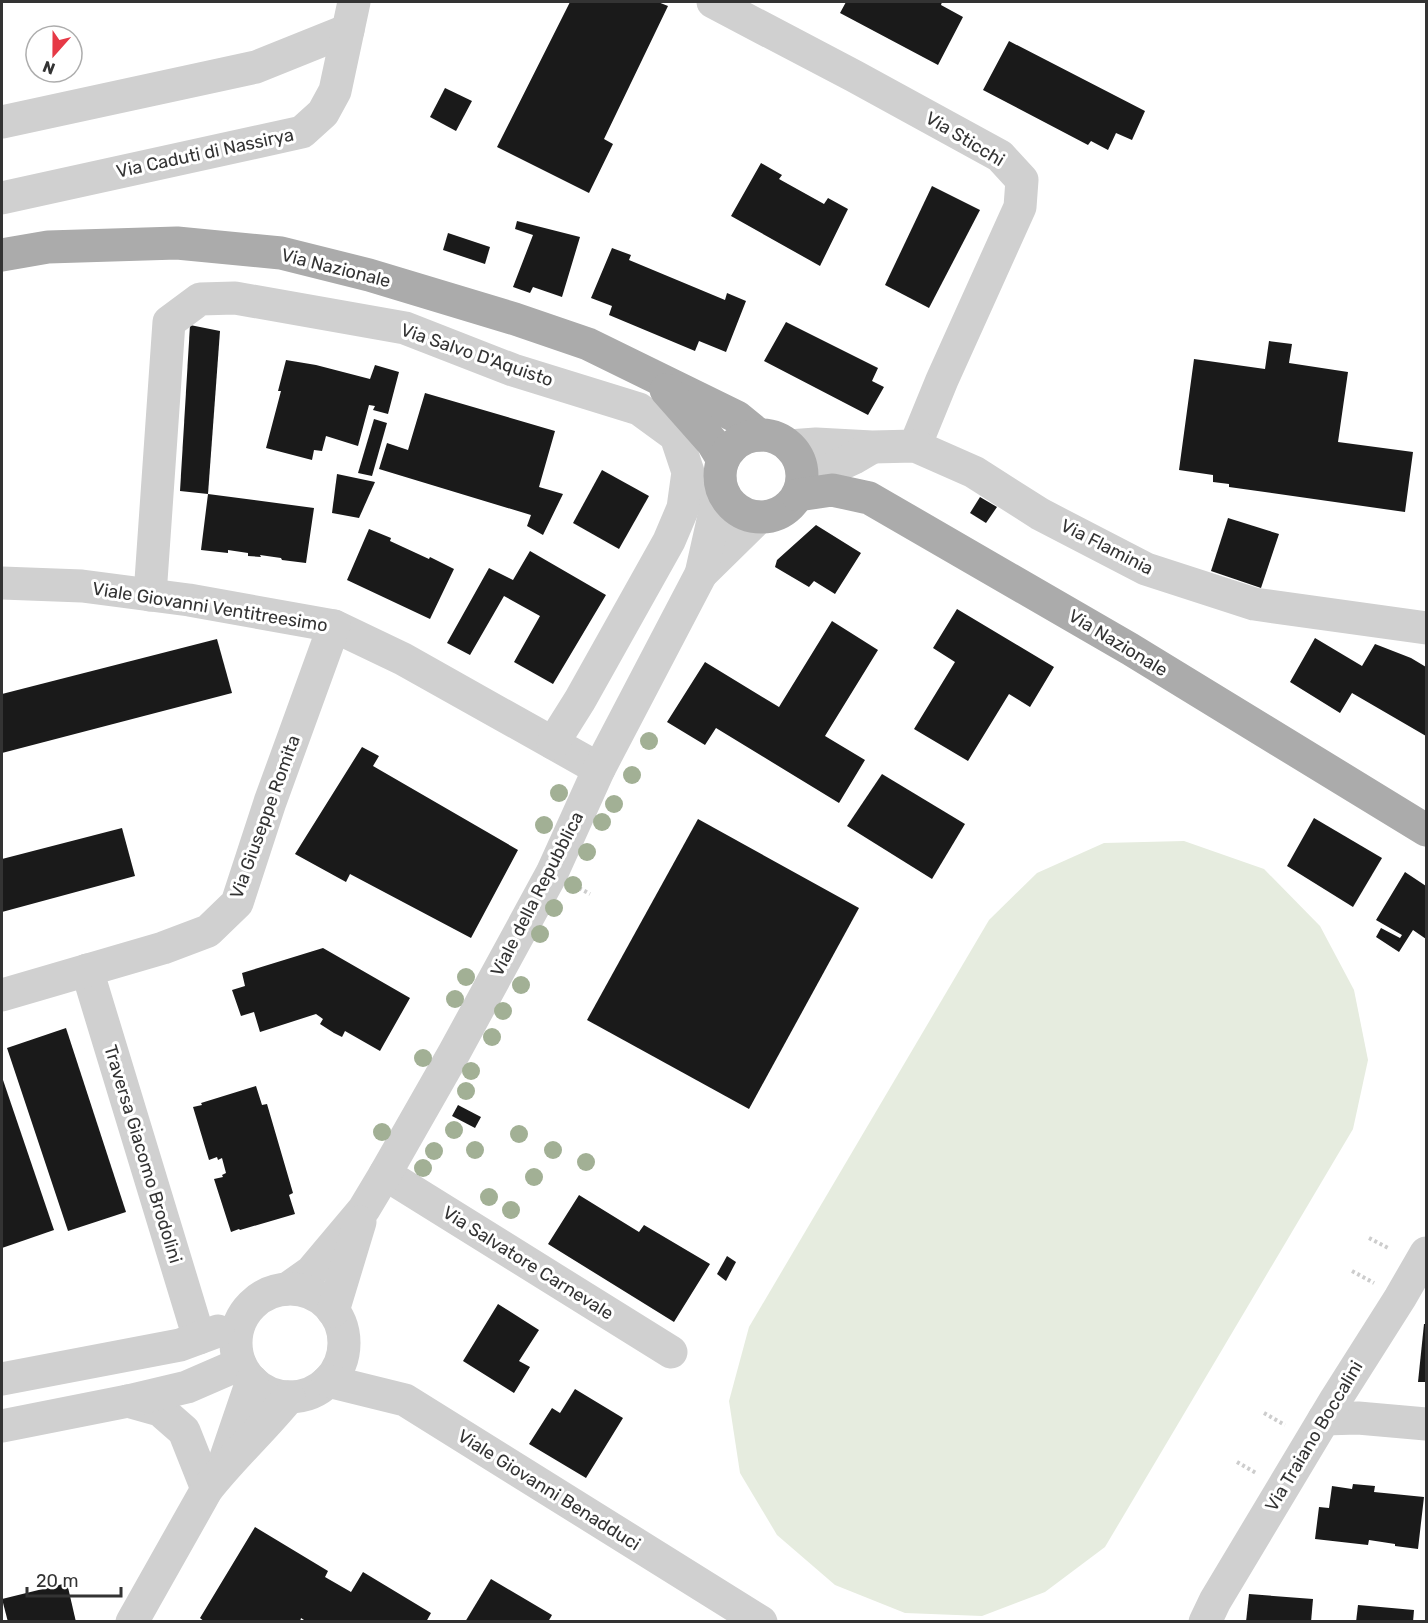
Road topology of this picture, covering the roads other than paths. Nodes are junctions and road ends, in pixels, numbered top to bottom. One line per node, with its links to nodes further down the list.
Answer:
1 (713, 2): 9 (street, Via Sticchi)
2 (351, 16): 3 (street); 4 (street, Via Caduti di Nassirya)
3 (2, 122)
4 (2, 198)
5 (2, 255): 6 (main road, Via Nazionale)
6 (655, 378): 7 (main road, Via Nazionale); 11 (main road, Via Nazionale)
7 (759, 435): 8 (main road); 11 (main road)
8 (789, 446): 10 (street, Via Flaminia); 12 (main road)
9 (915, 446): 10 (street, Via Flaminia); 18 (street, Via Flaminia)
10 (872, 447): 12 (street, Via Flaminia)
11 (721, 469): 13 (main road); 14 (street, Viale della Repubblica)
12 (800, 488): 13 (main road); 21 (main road, Via Nazionale)
13 (759, 517): 14 (street, Viale della Repubblica)
14 (701, 574): 20 (street, Viale della Repubblica)
15 (2, 584): 16 (street, Viale Giovanni Ventitreesimo)
16 (150, 595): 17 (street, Viale Giovanni Ventitreesimo); 19 (street, Via Salvo D'Aquisto)
17 (334, 626): 19 (street, Viale Giovanni Ventitreesimo); 22 (street, Via Giuseppe Romita)
18 (1426, 628)
19 (553, 743): 20 (street, Viale Giovanni Ventitreesimo)
20 (599, 769): 24 (street, Viale della Repubblica)
21 (1426, 830)
22 (87, 970): 23 (street, Via Giuseppe Romita); 30 (street, Traversa Giacomo Brodolini)
23 (2, 995)
24 (385, 1174): 25 (street, Viale della Repubblica); 31 (street, Via Salvatore Carnevale)
25 (363, 1209): 27 (street, Viale della Repubblica); 29 (street, Viale della Repubblica)
26 (1424, 1262): 38 (street, Via Traiano Boccalini)
27 (287, 1289): 28 (street); 29 (street)
28 (239, 1323): 30 (street); 32 (street)
29 (338, 1326): 34 (street); 36 (street)
30 (199, 1338): 33 (street)
31 (671, 1352)
32 (246, 1373): 35 (street); 37 (street); 41 (street)
33 (2, 1379)
34 (328, 1381): 35 (street); 36 (street, Viale Giovanni Benadduci)
35 (290, 1397): 41 (street)
36 (405, 1400): 43 (street, Viale Giovanni Benadduci)
37 (128, 1401): 40 (street); 41 (street)
38 (1340, 1412): 39 (street); 44 (street, Via Traiano Boccalini)
39 (1426, 1424)
40 (2, 1426)
41 (214, 1480): 42 (street)
42 (132, 1622)
43 (761, 1622)
44 (1205, 1622)

